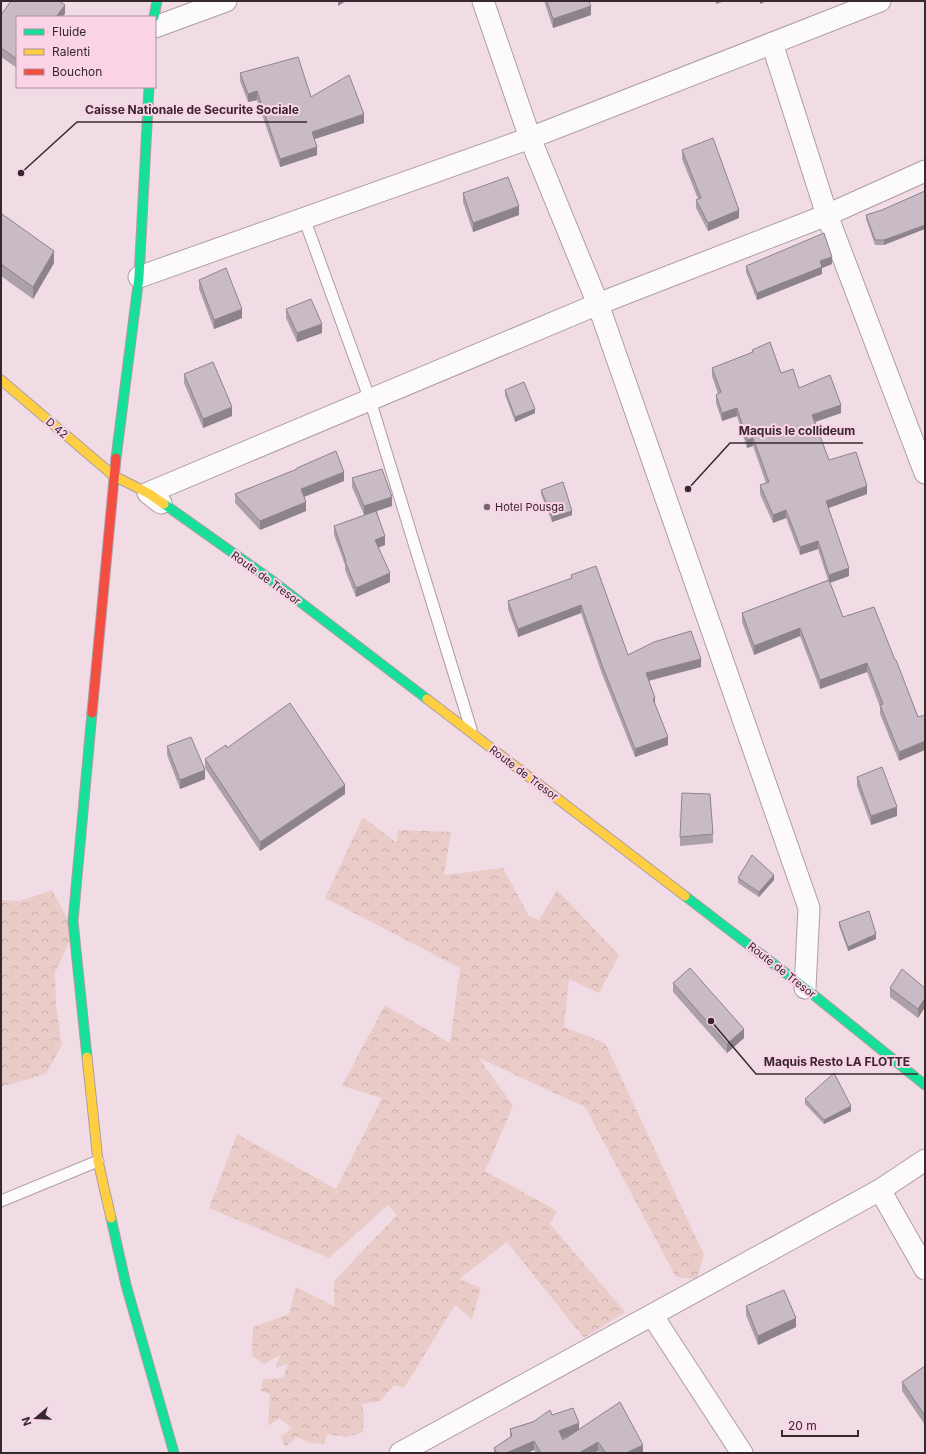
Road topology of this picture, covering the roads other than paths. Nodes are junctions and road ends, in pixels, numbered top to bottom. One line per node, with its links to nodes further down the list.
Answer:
1 (157, 1): 5 (street)
2 (226, 1): 6 (street)
3 (483, 1): 9 (street)
4 (880, 1): 7 (street)
5 (154, 16)
6 (156, 27)
7 (772, 44): 9 (street); 11 (street)
8 (149, 88): 13 (street)
9 (530, 138): 12 (street); 14 (street)
10 (925, 171): 11 (street)
11 (827, 215): 14 (street); 17 (street)
12 (304, 218): 13 (street); 16 (lane)
13 (139, 277): 18 (street)
14 (598, 304): 16 (street); 21 (street)
15 (1, 380): 18 (street, D 42 / D 42)
16 (370, 400): 19 (street); 20 (lane)
17 (925, 473)
18 (114, 476): 19 (street, Route de Tresor); 24 (street)
19 (148, 493): 20 (street, Route de Tresor); 22 (street)
20 (472, 734): 21 (street, Route de Tresor)
21 (805, 988): 22 (street, Route de Tresor)
22 (925, 1086)
23 (925, 1160): 25 (street)
24 (98, 1161): 26 (lane); 30 (street)
25 (880, 1190): 27 (street); 28 (street)
26 (1, 1201)
27 (925, 1269)
28 (652, 1315): 29 (street); 32 (street)
29 (425, 1447): 31 (street)
30 (174, 1453)
31 (400, 1453)
32 (742, 1453)

